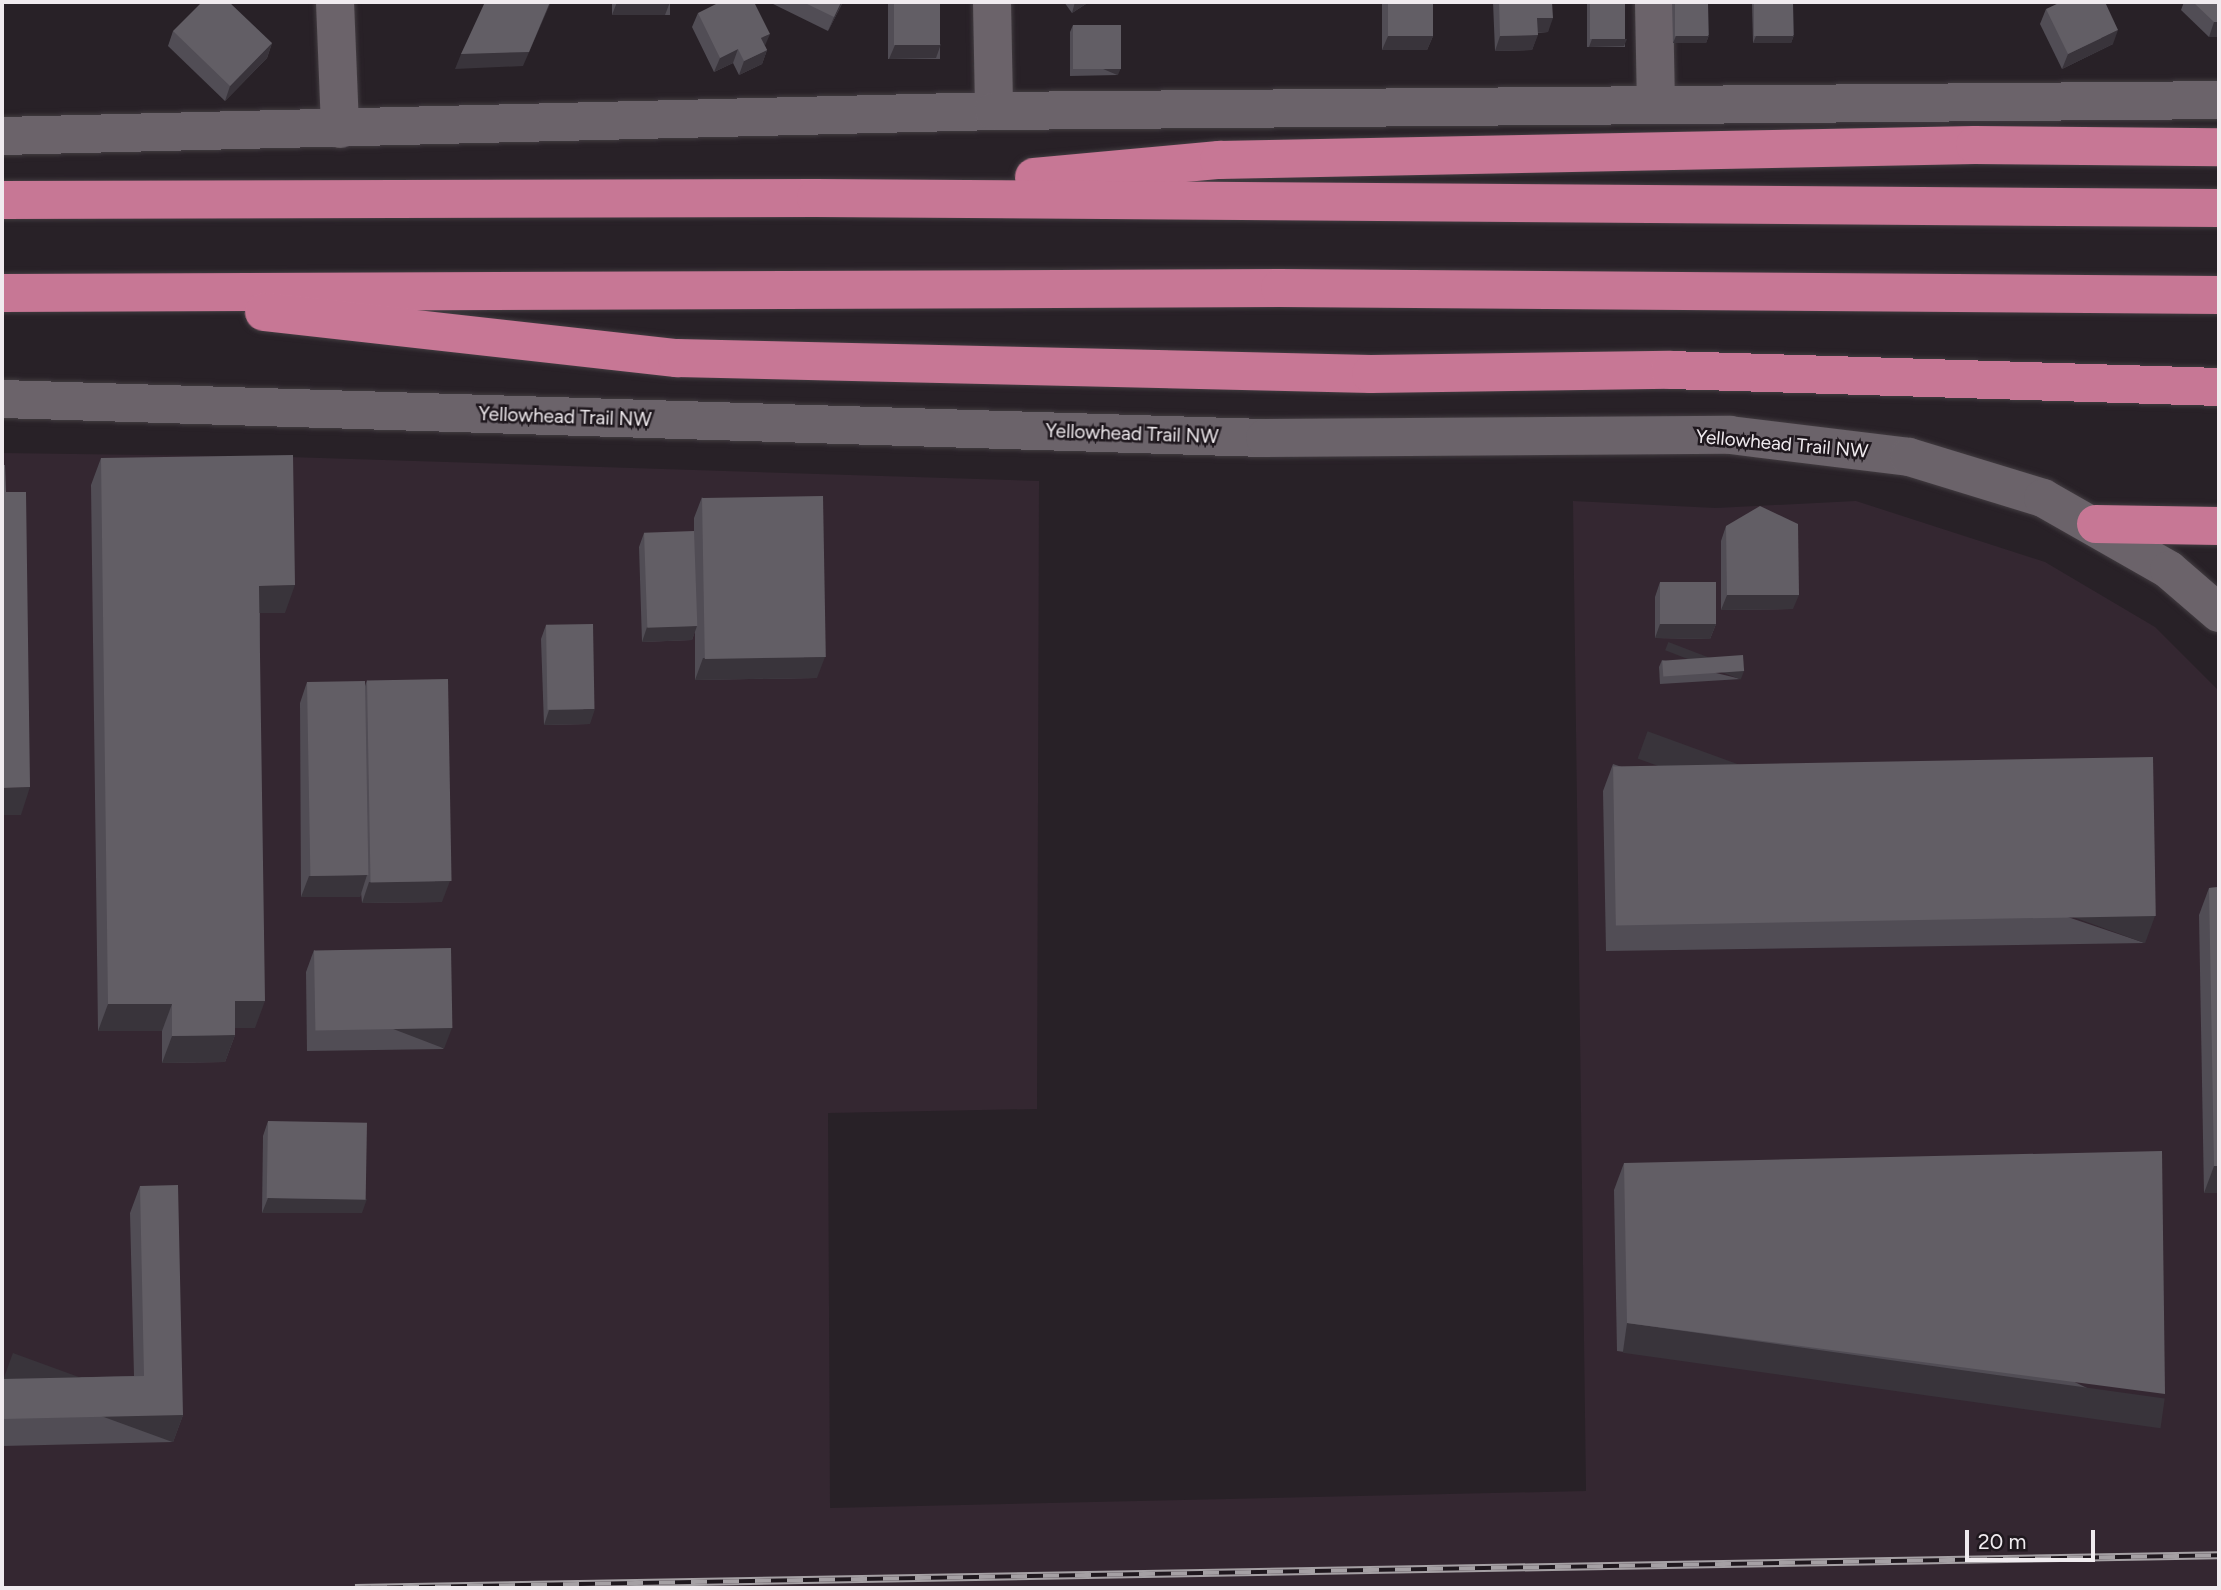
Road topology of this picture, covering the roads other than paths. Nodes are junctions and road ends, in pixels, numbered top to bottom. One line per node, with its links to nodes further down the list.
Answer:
1 (335, 2): 7 (street)
2 (992, 2): 6 (street)
3 (1654, 2): 5 (street)
4 (2219, 100): 5 (street)
5 (1656, 103): 6 (street)
6 (994, 111): 7 (street)
7 (340, 129): 8 (street)
8 (2, 136)
9 (2219, 147): 10 (highway)
10 (816, 198): 11 (highway); 12 (highway)
11 (2, 200)
12 (2219, 208)
13 (81, 291): 14 (highway); 15 (highway); 16 (highway)
14 (2, 293)
15 (2219, 295)
16 (2219, 387)
17 (2, 399): 18 (street, Yellowhead Trail NW)
18 (2096, 524): 19 (highway); 20 (street, Yellowhead Trail NW)
19 (2219, 526)
20 (2219, 613)

